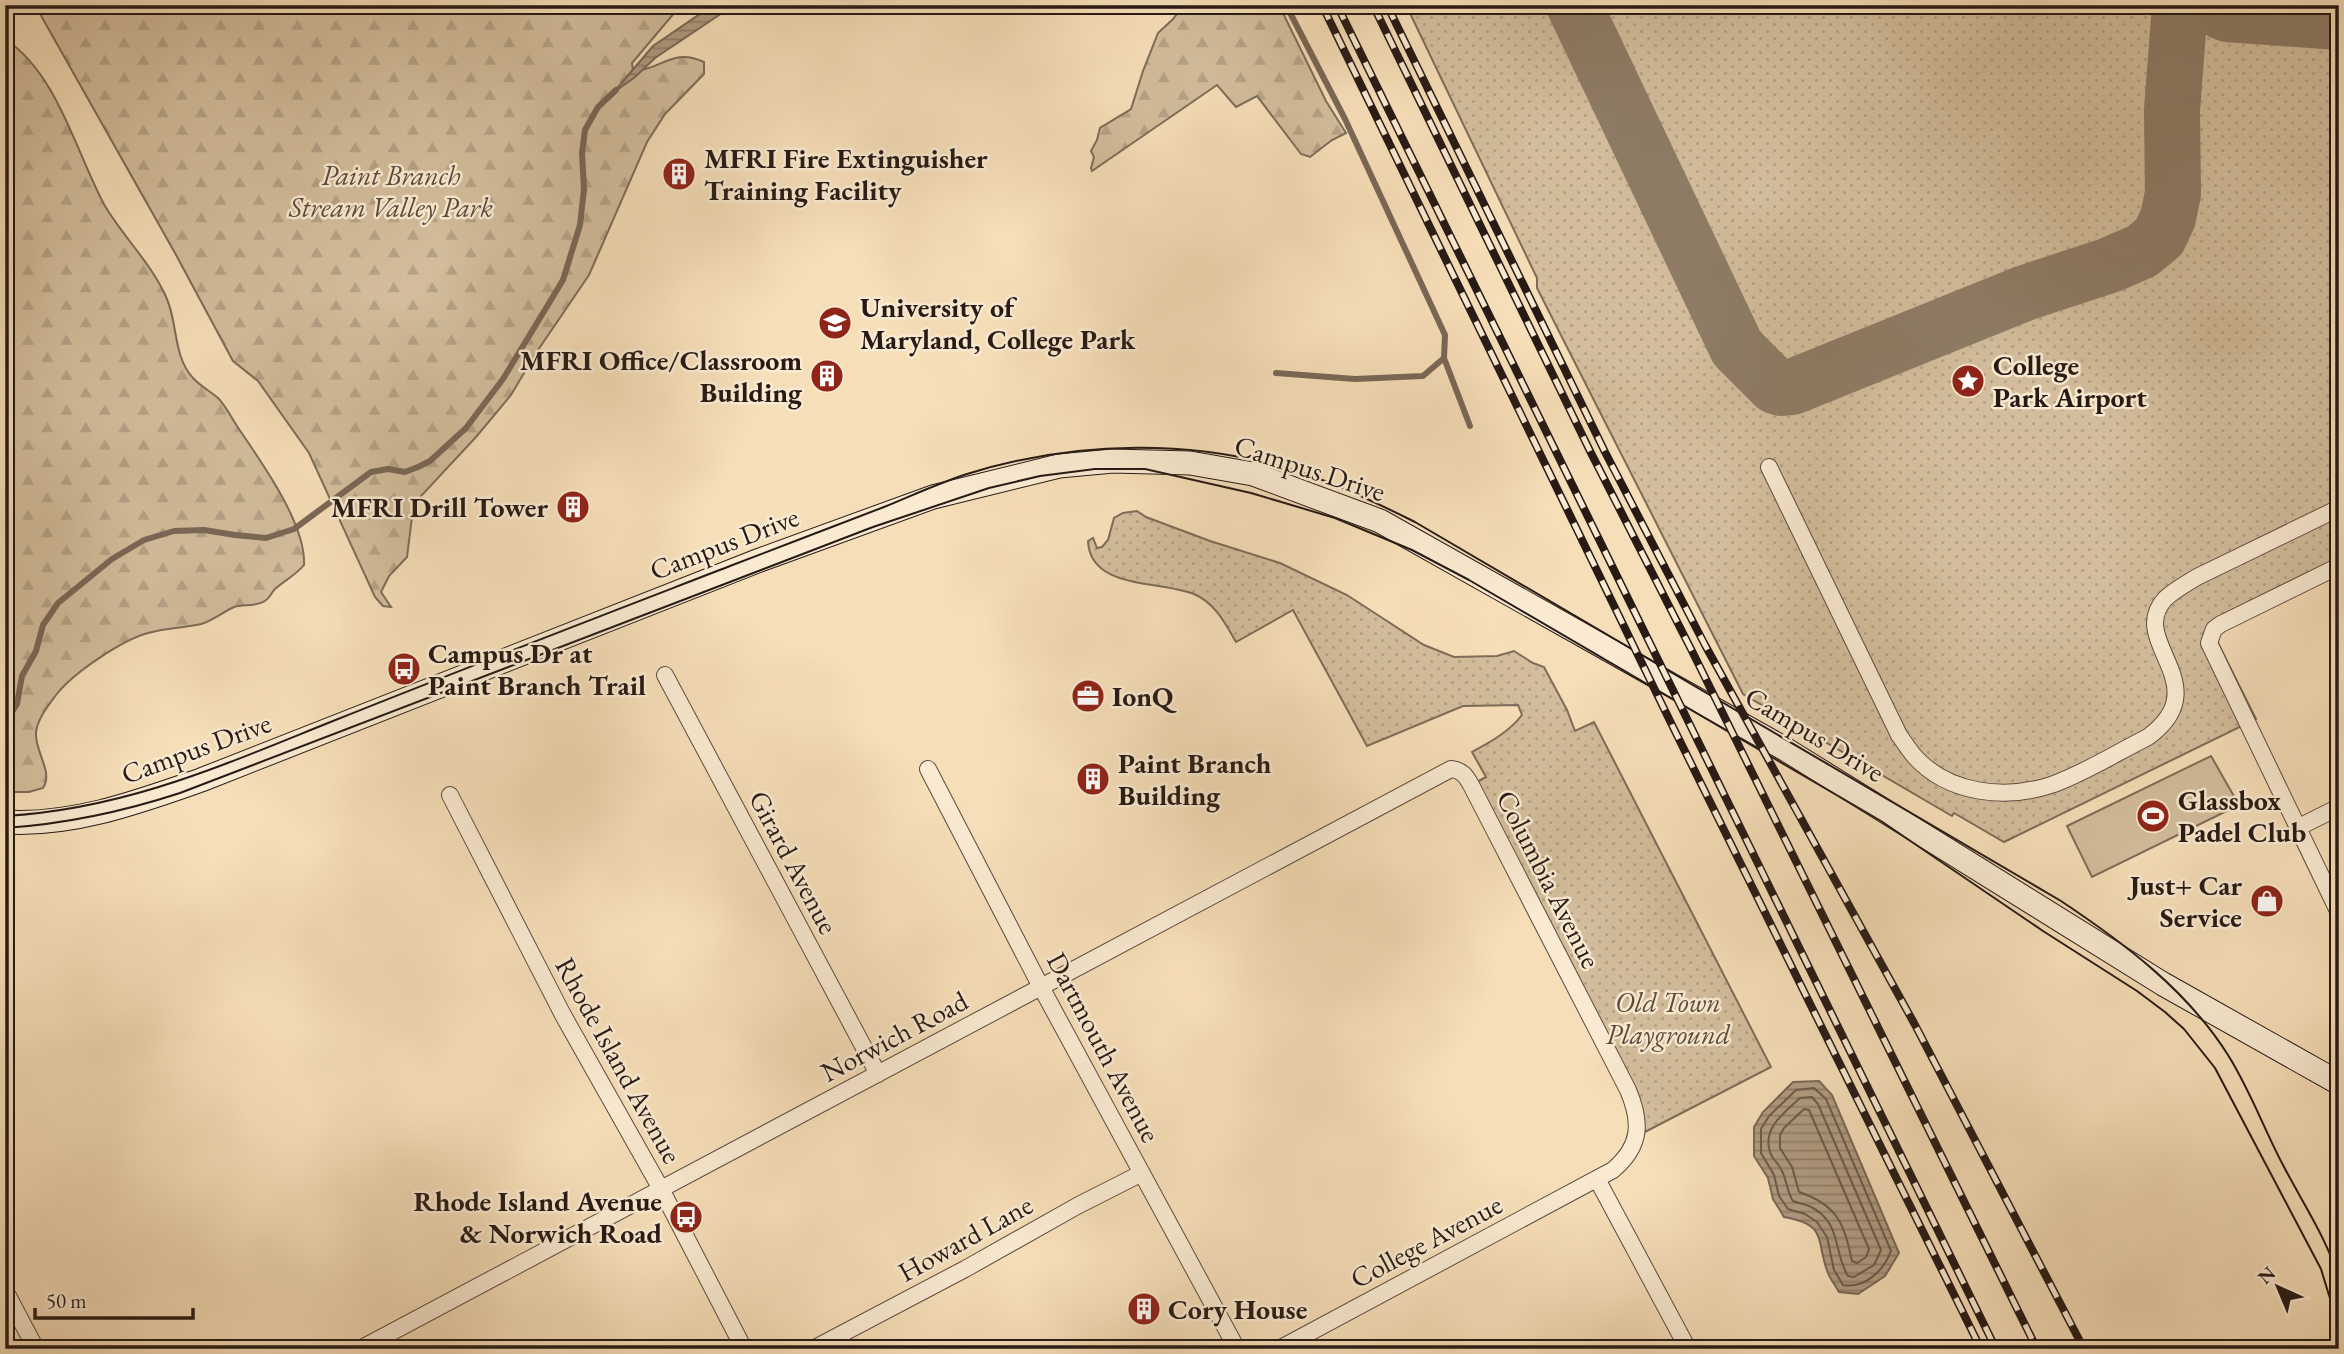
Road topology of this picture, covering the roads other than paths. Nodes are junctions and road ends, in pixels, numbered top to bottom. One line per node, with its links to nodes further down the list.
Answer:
1 (1769, 467): 2 (street)
2 (2339, 508)
3 (2339, 566): 10 (street)
4 (665, 675): 13 (street, Girard Avenue)
5 (928, 769): 12 (street, Dartmouth Avenue)
6 (1451, 769): 12 (street, Norwich Road); 16 (street, Columbia Avenue)
7 (450, 795): 17 (street, Rhode Island Avenue)
8 (2339, 807): 10 (street)
9 (5, 822): 14 (main road, Campus Drive)
10 (2297, 828): 11 (street)
11 (2339, 913)
12 (1041, 987): 13 (street, Norwich Road); 15 (street, Dartmouth Avenue)
13 (878, 1074): 17 (street, Norwich Road)
14 (2339, 1083)
15 (1142, 1173): 22 (street, Howard Lane); 23 (street, Dartmouth Avenue)
16 (1597, 1178): 24 (street, College Avenue); 25 (street)
17 (661, 1189): 20 (street, Norwich Road); 21 (street, Rhode Island Avenue)
18 (8, 1296): 19 (street)
19 (36, 1349)
20 (360, 1349)
21 (744, 1349)
22 (813, 1349)
23 (1237, 1349)
24 (1279, 1349)
25 (1688, 1349)

